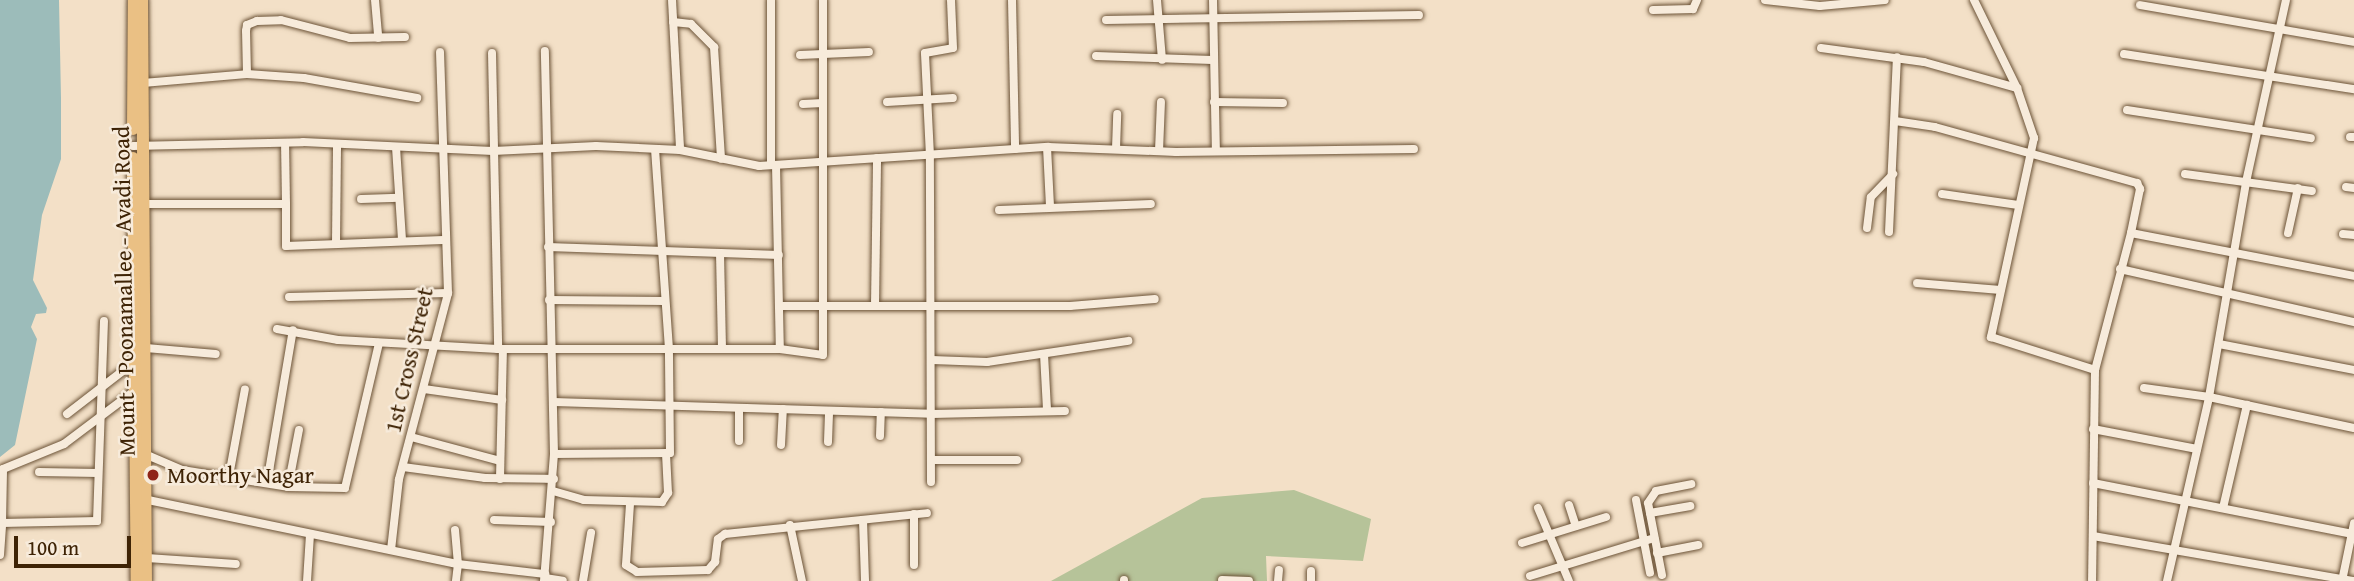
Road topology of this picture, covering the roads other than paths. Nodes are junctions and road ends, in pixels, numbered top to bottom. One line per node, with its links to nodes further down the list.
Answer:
1 (134, 0): 60 (main road, Mount - Poonamallee - Avadi Road)
2 (142, 0): 41 (main road, Mount - Poonamallee - Avadi Road)
3 (375, 0): 25 (street)
4 (672, 0): 22 (street)
5 (771, 0): 78 (street)
6 (823, 0): 32 (street)
7 (951, 0): 46 (street)
8 (1012, 0): 64 (street)
9 (1157, 0): 20 (street)
10 (1213, 0): 19 (street)
11 (1698, 0): 17 (street)
12 (1765, 0): 13 (street)
13 (1885, 0)
14 (1974, 0): 42 (street)
15 (2286, 0): 23 (street)
16 (2140, 5): 23 (street)
17 (1653, 10)
18 (1419, 15): 19 (street)
19 (1215, 16): 20 (street); 37 (street)
20 (1158, 18): 21 (street); 38 (street)
21 (1106, 20)
22 (673, 22): 69 (street); 76 (street)
23 (2282, 30): 26 (street); 40 (street)
24 (405, 37): 25 (street)
25 (378, 38): 39 (street)
26 (2354, 42)
27 (1821, 47): 36 (street)
28 (545, 51): 63 (street)
29 (440, 52): 67 (street, 1st Cross Street)
30 (869, 52): 32 (street)
31 (492, 53): 70 (street)
32 (824, 54): 34 (street); 49 (street)
33 (2124, 54): 40 (street)
34 (800, 55)
35 (1096, 56): 38 (street)
36 (1897, 57): 42 (street); 55 (street)
37 (1212, 60): 38 (street); 50 (street)
38 (1162, 61)
39 (247, 74): 41 (street); 44 (street)
40 (2270, 79): 43 (street); 56 (street)
41 (143, 83): 60 (main road, Mount - Poonamallee - Avadi Road)
42 (2017, 88): 73 (street)
43 (2354, 89)
44 (416, 98)
45 (953, 98): 46 (street)
46 (929, 99): 47 (street); 74 (street)
47 (887, 102)
48 (1161, 102): 71 (street)
49 (823, 103): 52 (street); 77 (street)
50 (1214, 103): 51 (street); 72 (street)
51 (1283, 103)
52 (803, 104)
53 (2127, 110): 56 (street)
54 (1117, 114): 65 (street)
55 (1895, 121): 73 (street); 79 (street)
56 (2257, 127): 57 (street); 81 (street)
57 (2312, 138)
58 (285, 143): 59 (street); 60 (street); 88 (street)
59 (337, 144): 61 (street); 101 (street)
60 (137, 146): 87 (main road, Mount - Poonamallee - Avadi Road); 138 (main road, Mount - Poonamallee - Avadi Road)
61 (396, 147): 67 (street); 85 (street)
62 (1047, 147): 64 (street); 65 (street); 91 (street)
63 (546, 149): 68 (street); 70 (street); 102 (street)
64 (1015, 149): 74 (street)
65 (1116, 149): 71 (street)
66 (1414, 149): 72 (street)
67 (443, 150): 70 (street); 99 (street, 1st Cross Street)
68 (655, 150): 69 (street); 103 (street)
69 (680, 150): 76 (street)
70 (494, 151): 130 (street)
71 (1159, 151): 72 (street)
72 (1216, 151)
73 (2030, 155): 90 (street); 95 (street)
74 (930, 156): 75 (street); 117 (street)
75 (877, 158): 77 (street); 120 (street)
76 (721, 159): 78 (street)
77 (822, 163): 78 (street); 119 (street)
78 (774, 165): 106 (street)
79 (1892, 174): 93 (street); 94 (street)
80 (2185, 174): 81 (street)
81 (2246, 181): 82 (street); 104 (street)
82 (2298, 188): 83 (street); 96 (street)
83 (2312, 191)
84 (1942, 194): 90 (street)
85 (399, 198): 86 (street); 100 (street)
86 (361, 199)
87 (142, 204): 88 (street); 129 (main road, Mount - Poonamallee - Avadi Road)
88 (286, 204): 101 (street)
89 (1151, 204): 91 (street)
90 (2018, 205): 110 (street)
91 (1050, 206): 92 (street)
92 (999, 210)
93 (1867, 228)
94 (1889, 232)
95 (2131, 233): 104 (street); 107 (street)
96 (2288, 233)
97 (2343, 234): 98 (street)
98 (2354, 235)
99 (443, 240): 100 (street); 111 (street, 1st Cross Street)
100 (402, 241): 101 (street)
101 (336, 243)
102 (548, 247): 103 (street); 115 (street)
103 (660, 251): 105 (street); 116 (street)
104 (2232, 252): 108 (street); 112 (street)
105 (720, 253): 106 (street); 133 (street)
106 (779, 255): 118 (street)
107 (2120, 269): 112 (street); 139 (street)
108 (2354, 276)
109 (1917, 283): 110 (street)
110 (2000, 290): 139 (street)
111 (448, 293): 113 (street); 128 (street, 1st Cross Street)
112 (2225, 293): 122 (street); 127 (street)
113 (289, 297)
114 (1155, 299): 117 (street)
115 (549, 300): 116 (street); 131 (street)
116 (665, 301): 132 (street)
117 (932, 305): 120 (street); 137 (street)
118 (779, 306): 119 (street); 134 (street)
119 (823, 306): 120 (street); 134 (street)
120 (875, 306)
121 (104, 321): 141 (street)
122 (2354, 322)
123 (276, 328): 124 (street)
124 (293, 330): 126 (street); 182 (street)
125 (1128, 341): 136 (street)
126 (379, 343): 128 (street); 185 (street)
127 (2219, 344): 140 (street); 146 (street)
128 (436, 346): 130 (street); 144 (street, 1st Cross Street)
129 (146, 348): 135 (street); 171 (main road, Mount - Poonamallee - Avadi Road)
130 (500, 349): 131 (street); 147 (street)
131 (552, 349): 132 (street); 148 (street)
132 (669, 349): 133 (street); 149 (street)
133 (722, 349): 134 (street)
134 (780, 349)
135 (216, 354)
136 (1044, 354): 137 (street); 153 (street)
137 (932, 360): 158 (street)
138 (133, 363): 141 (street); 145 (main road, Mount - Poonamallee - Avadi Road)
139 (2095, 370): 161 (street)
140 (2354, 370)
141 (102, 387): 157 (street); 159 (street)
142 (2144, 388): 146 (street)
143 (244, 389): 178 (street)
144 (424, 389): 147 (street); 164 (street, 1st Cross Street)
145 (133, 393): 159 (street); 234 (main road, Mount - Poonamallee - Avadi Road)
146 (2209, 397): 150 (street); 168 (street)
147 (502, 400): 174 (street)
148 (554, 402): 149 (street); 170 (street)
149 (671, 405): 151 (street); 169 (street)
150 (2247, 405): 160 (street); 194 (street)
151 (739, 408): 152 (street); 165 (street)
152 (783, 409): 154 (street); 167 (street)
153 (1047, 410): 155 (street); 158 (street)
154 (829, 411): 156 (street); 166 (street)
155 (1065, 411)
156 (881, 412): 158 (street); 163 (street)
157 (67, 414)
158 (932, 414): 172 (street)
159 (100, 419): 177 (street); 202 (street)
160 (2354, 428)
161 (2093, 429): 168 (street); 184 (street)
162 (299, 430): 185 (street)
163 (880, 436)
164 (411, 437): 174 (street); 175 (street, 1st Cross Street)
165 (739, 441)
166 (828, 442)
167 (780, 445)
168 (2197, 449): 189 (street)
169 (666, 453): 170 (street); 190 (street)
170 (554, 454): 180 (street)
171 (147, 455): 178 (street); 187 (main road, Mount - Poonamallee - Avadi Road)
172 (931, 460): 173 (street); 181 (street)
173 (1017, 460)
174 (500, 461): 179 (street)
175 (403, 467): 179 (street); 217 (street, 1st Cross Street)
176 (39, 472): 177 (street)
177 (98, 473): 202 (street)
178 (229, 476): 182 (street)
179 (500, 479): 180 (street)
180 (554, 479): 186 (street)
181 (931, 482)
182 (267, 483): 185 (street)
183 (1690, 484): 196 (street)
184 (2092, 484): 189 (street); 211 (street)
185 (288, 487)
186 (553, 491): 190 (street); 201 (street)
187 (148, 500): 208 (street); 220 (main road, Mount - Poonamallee - Avadi Road)
188 (1636, 500): 213 (street)
189 (2185, 500): 194 (street); 216 (street)
190 (630, 504): 226 (street)
191 (1569, 505): 205 (street)
192 (1690, 506): 196 (street)
193 (1538, 508): 209 (street)
194 (2223, 508): 210 (street)
195 (927, 513): 197 (street)
196 (1650, 513): 212 (street)
197 (914, 514): 200 (street); 224 (street)
198 (1606, 517): 205 (street)
199 (494, 520): 201 (street)
200 (863, 520): 204 (street); 242 (street)
201 (551, 522): 231 (street)
202 (2, 523): 219 (street)
203 (2354, 523): 210 (street)
204 (790, 525): 226 (street); 241 (street)
205 (1576, 526): 209 (street)
206 (455, 530): 222 (street)
207 (591, 533): 239 (street)
208 (310, 534): 217 (street); 236 (street)
209 (1551, 534): 214 (street); 221 (street)
210 (2353, 534): 233 (street)
211 (2093, 536): 216 (street); 247 (street)
212 (1654, 537): 213 (street); 218 (street)
213 (1643, 540): 221 (street); 228 (street)
214 (1522, 543)
215 (1698, 545): 218 (street)
216 (2174, 547): 233 (street); 248 (street)
217 (391, 550): 222 (street)
218 (1657, 553): 229 (street)
219 (0, 555)
220 (147, 558): 223 (street); 235 (main road, Mount - Poonamallee - Avadi Road)
221 (1566, 563): 230 (street); 246 (street)
222 (458, 564): 231 (street); 237 (street)
223 (236, 565)
224 (914, 565)
225 (1279, 570): 244 (street)
226 (668, 571): 240 (street)
227 (1311, 571): 245 (street)
228 (1650, 573)
229 (1662, 575)
230 (1530, 576)
231 (545, 578): 238 (street)
232 (1222, 580): 243 (street)
233 (2343, 580): 249 (street)
234 (137, 581)
235 (146, 581)
236 (307, 581)
237 (456, 581)
238 (563, 581)
239 (583, 581)
240 (668, 581)
241 (802, 581)
242 (865, 581)
243 (1249, 581)
244 (1279, 581)
245 (1311, 581)
246 (1569, 581)
247 (2092, 581)
248 (2167, 581)
249 (2354, 581)

